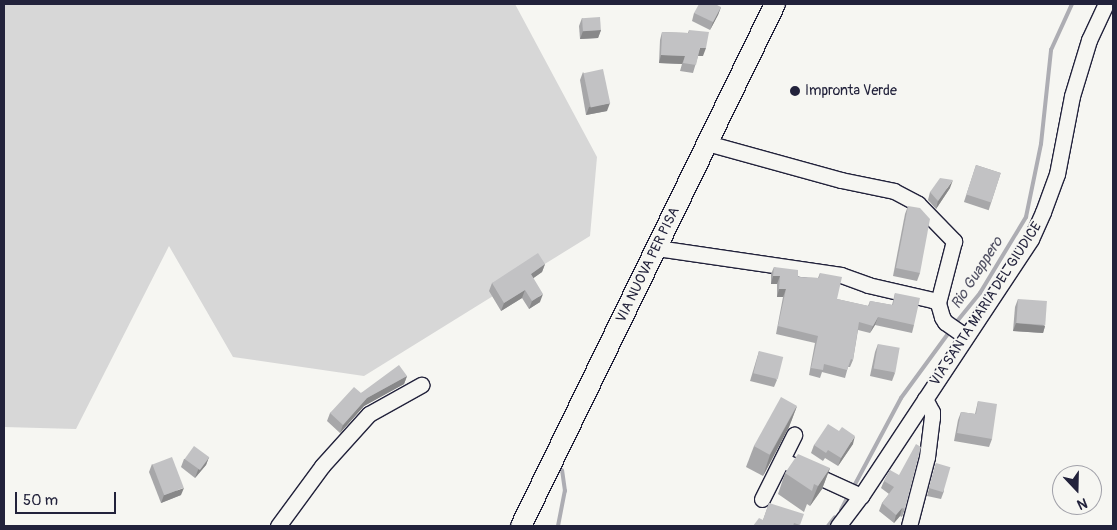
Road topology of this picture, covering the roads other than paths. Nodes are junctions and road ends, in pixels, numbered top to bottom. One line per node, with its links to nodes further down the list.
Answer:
1 (1106, 4): 6 (street, VIA SANTA MARIA DEL GIUDICE)
2 (770, 5): 3 (main road, VIA NUOVA PER PISA)
3 (707, 143): 4 (main road, VIA NUOVA PER PISA); 5 (street)
4 (657, 248): 5 (street); 14 (main road, VIA NUOVA PER PISA)
5 (938, 303): 6 (street)
6 (963, 334): 8 (street, VIA SANTA MARIA DEL GIUDICE)
7 (421, 385): 13 (street)
8 (925, 399): 11 (street, VIA SANTA MARIA DEL GIUDICE); 16 (street)
9 (794, 436): 10 (street)
10 (782, 460): 11 (street); 12 (street)
11 (858, 494): 15 (street, VIA SANTA MARIA DEL GIUDICE)
12 (762, 499)
13 (278, 526)
14 (521, 526)
15 (838, 526)
16 (909, 526)

